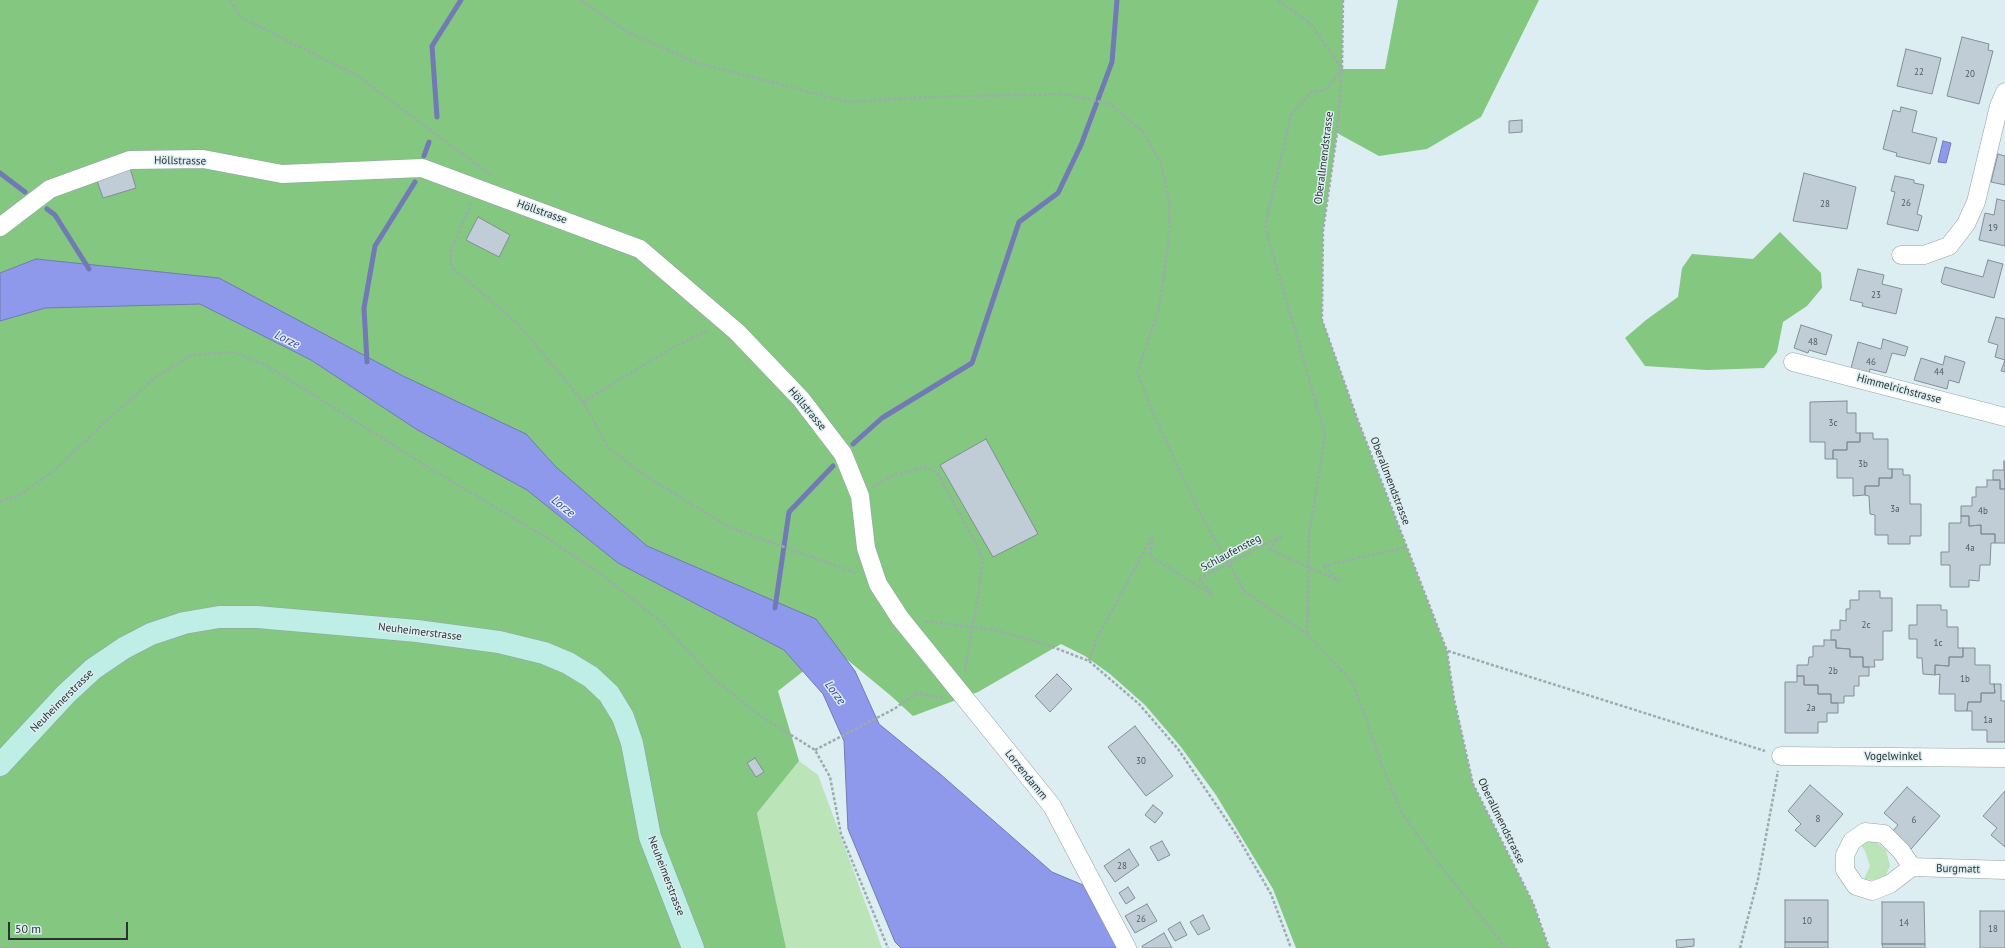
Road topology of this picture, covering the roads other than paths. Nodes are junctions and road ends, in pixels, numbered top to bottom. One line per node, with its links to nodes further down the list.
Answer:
1 (2005, 92): 3 (street)
2 (0, 227): 6 (street, Höllstrasse)
3 (1901, 255)
4 (1792, 362): 5 (street, Himmelrichstrasse)
5 (2005, 417)
6 (900, 618): 13 (street, Lorzendamm)
7 (1781, 756): 8 (street, Vogelwinkel)
8 (2005, 758)
9 (0, 765): 12 (street, Neuheimerstrasse)
10 (1912, 867): 11 (street, Burgmatt)
11 (2005, 870)
12 (693, 948)
13 (1127, 948)

